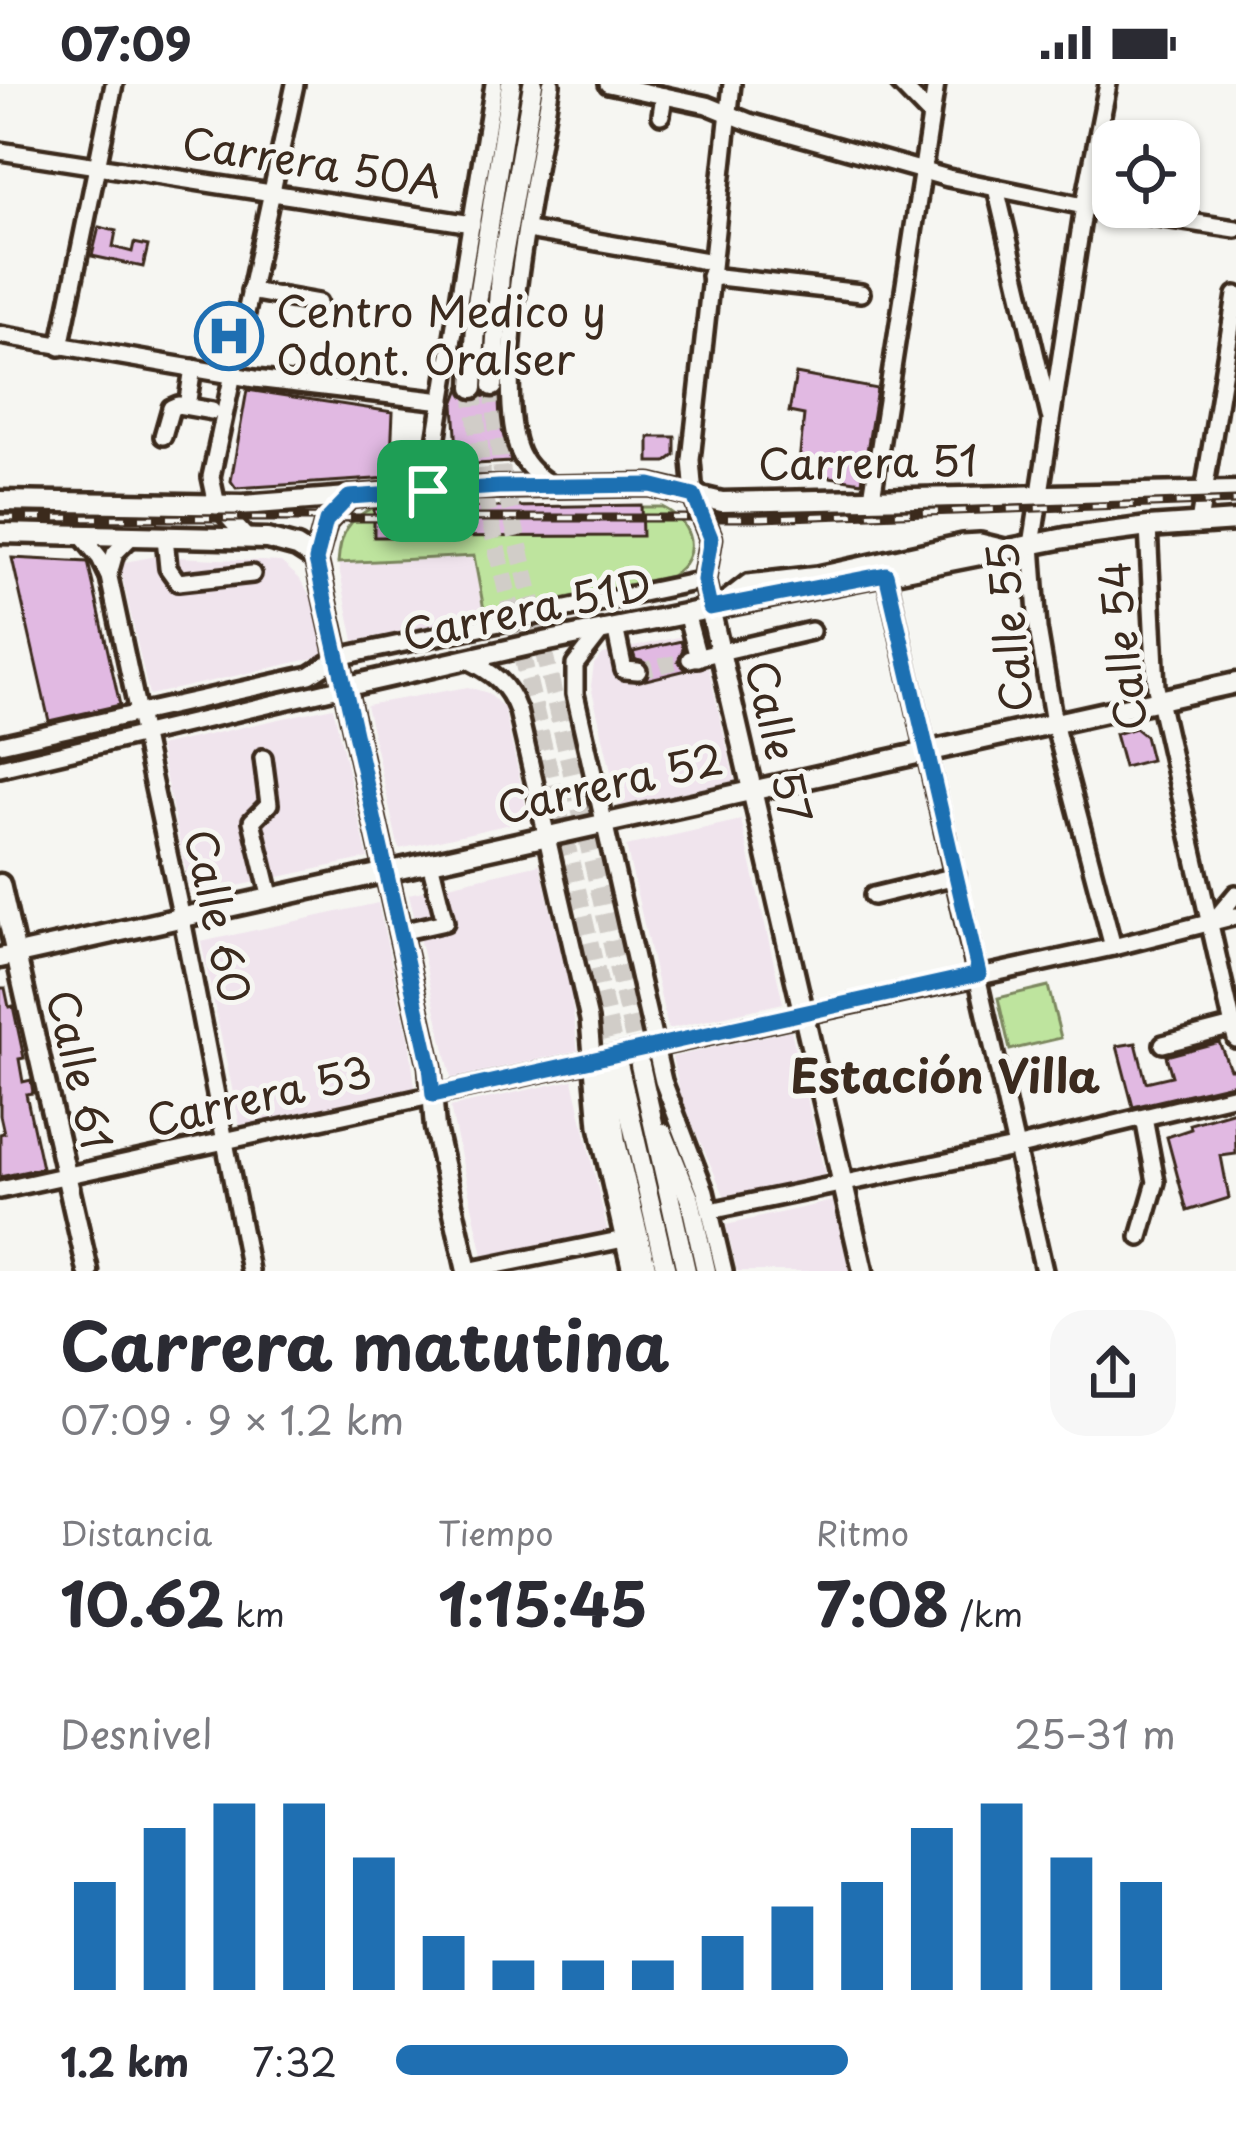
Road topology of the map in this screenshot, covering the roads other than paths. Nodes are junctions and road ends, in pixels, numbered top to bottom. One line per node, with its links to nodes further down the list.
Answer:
1 (114, 84): 17 (street)
2 (295, 84): 20 (street)
3 (494, 84): 22 (street)
4 (511, 84): 5 (main road)
5 (533, 84)
6 (551, 84): 24 (street)
7 (608, 84): 12 (street)
8 (732, 84): 13 (street, Calle 57)
9 (900, 84): 15 (street)
10 (936, 84): 15 (street)
11 (1108, 84): 21 (street, Calle 55)
12 (664, 96): 13 (street); 14 (street)
13 (728, 113): 18 (street); 25 (street, Calle 57)
14 (661, 115)
15 (931, 116): 18 (street)
16 (0, 151): 17 (street, Carrera 50A)
17 (97, 166): 20 (street, Carrera 50A); 31 (street)
18 (924, 171): 19 (street); 47 (street)
19 (996, 188): 21 (street); 38 (street)
20 (271, 193): 22 (street, Carrera 50A); 26 (street)
21 (1084, 206): 23 (street); 38 (street, Calle 55)
22 (472, 224): 35 (street)
23 (1236, 229)
24 (528, 230): 25 (street); 40 (street)
25 (711, 269): 27 (street); 45 (street, Calle 57)
26 (250, 291): 29 (street); 34 (street)
27 (861, 293)
28 (1236, 295): 32 (street)
29 (318, 303)
30 (0, 335): 31 (street)
31 (60, 346): 33 (street)
32 (1231, 363): 43 (street)
33 (193, 368): 34 (street); 36 (street)
34 (232, 373): 35 (street); 49 (street)
35 (443, 400): 41 (street)
36 (187, 406): 37 (street); 39 (street)
37 (212, 411)
38 (1052, 425): 44 (street, Calle 55)
39 (163, 436)
40 (552, 486): 41 (main road, Carrera 51); 45 (main road, Carrera 51)
41 (428, 491): 46 (main road, Carrera 51)
42 (1236, 491): 43 (main road, Carrera 51)
43 (1204, 493): 44 (main road, Carrera 51); 51 (street)
44 (1041, 495): 47 (main road, Carrera 51); 58 (street, Calle 55)
45 (694, 496): 47 (main road, Carrera 51); 64 (main road, Calle 57)
46 (349, 497): 49 (main road, Carrera 51); 60 (main road)
47 (872, 498)
48 (0, 501): 49 (main road, Carrera 51)
49 (217, 505): 57 (street)
50 (1236, 521): 51 (main road, Carrera 51D)
51 (1199, 523): 52 (main road, Carrera 51D)
52 (1148, 527): 58 (main road, Carrera 51D); 76 (street, Calle 54)
53 (0, 532): 54 (main road)
54 (81, 535): 55 (main road); 63 (street, Calle 60)
55 (132, 536): 56 (main road); 63 (street)
56 (165, 537): 57 (main road); 61 (street)
57 (247, 538): 60 (main road)
58 (1032, 545): 59 (main road, Carrera 51D); 78 (street, Calle 55)
59 (1010, 549): 62 (main road, Carrera 51D); 65 (street, Carrera 51D)
60 (316, 560): 70 (main road)
61 (252, 574)
62 (886, 574): 65 (main road, Carrera 51D); 81 (street)
63 (109, 577): 77 (street, Calle 60)
64 (704, 580): 65 (main road, Calle 57); 70 (street, Carrera 51D)
65 (714, 607): 66 (main road, Carrera 51D); 69 (main road, Calle 57)
66 (686, 613): 67 (main road, Carrera 51D); 69 (street)
67 (609, 629): 71 (main road, Carrera 51D); 72 (street); 85 (street)
68 (811, 631): 69 (street)
69 (720, 653): 84 (main road, Calle 57)
70 (338, 657): 73 (main road); 75 (main road); 77 (street, Carrera 51D)
71 (466, 659): 73 (main road, Carrera 51D); 86 (street)
72 (638, 671)
73 (376, 680): 75 (main road, Carrera 51D)
74 (1236, 683): 76 (main road, Carrera 52)
75 (344, 688): 79 (street, Carrera 51D); 88 (main road)
76 (1160, 700): 78 (main road, Carrera 52); 96 (street, Calle 54)
77 (138, 713): 79 (street, Calle 60); 80 (street, Carrera 51D)
78 (1054, 723): 81 (main road, Carrera 52); 98 (street, Calle 55)
79 (143, 736): 83 (street, Carrera 51D); 95 (street, Calle 60)
80 (0, 744)
81 (927, 751): 84 (main road, Carrera 52); 89 (street)
82 (262, 758): 93 (street)
83 (0, 769)
84 (752, 789): 85 (main road, Carrera 52); 101 (main road, Calle 57)
85 (604, 822): 86 (main road, Carrera 52); 104 (street)
86 (547, 835): 87 (main road, Carrera 52); 105 (street)
87 (430, 862): 88 (main road, Carrera 52); 97 (street)
88 (386, 872): 93 (main road, Carrera 52); 97 (main road)
89 (956, 876): 92 (street); 100 (street)
90 (0, 884): 99 (main road, Calle 61)
91 (1236, 894): 96 (street)
92 (873, 896)
93 (271, 898): 95 (main road, Carrera 52)
94 (1236, 916): 96 (street, Carrera 53)
95 (182, 919): 99 (main road, Carrera 52); 110 (street, Calle 60)
96 (1211, 924): 98 (street, Carrera 53); 102 (street, Calle 54)
97 (400, 932): 106 (main road)
98 (1112, 947): 100 (street, Carrera 53)
99 (8, 956): 112 (main road, Calle 61)
100 (979, 974): 101 (street, Carrera 53); 111 (street)
101 (804, 1012): 104 (street, Carrera 53); 113 (main road, Calle 57)
102 (1234, 1032): 103 (street)
103 (1163, 1044)
104 (655, 1046): 105 (street, Carrera 53); 115 (street)
105 (614, 1066): 106 (street, Carrera 53); 108 (main road); 117 (street); 124 (main road); 125 (main road)
106 (433, 1095): 110 (street, Carrera 53); 121 (main road)
107 (1236, 1095): 109 (street)
108 (647, 1100): 126 (main road); 127 (main road)
109 (1144, 1118): 111 (street); 116 (street)
110 (225, 1141): 112 (street, Carrera 53); 120 (street, Calle 60)
111 (1019, 1147): 113 (street); 130 (street)
112 (66, 1177): 114 (street, Carrera 53); 119 (main road, Calle 61)
113 (843, 1184): 115 (street); 129 (main road, Calle 57)
114 (0, 1190)
115 (710, 1211): 128 (street)
116 (1140, 1237)
117 (623, 1239): 118 (street); 123 (street)
118 (572, 1250): 121 (street); 122 (street)
119 (88, 1271)
120 (250, 1271)
121 (467, 1271)
122 (574, 1271)
123 (631, 1271)
124 (647, 1271)
125 (666, 1271)
126 (686, 1271)
127 (706, 1271)
128 (724, 1271)
129 (863, 1271)
130 (1045, 1271)

